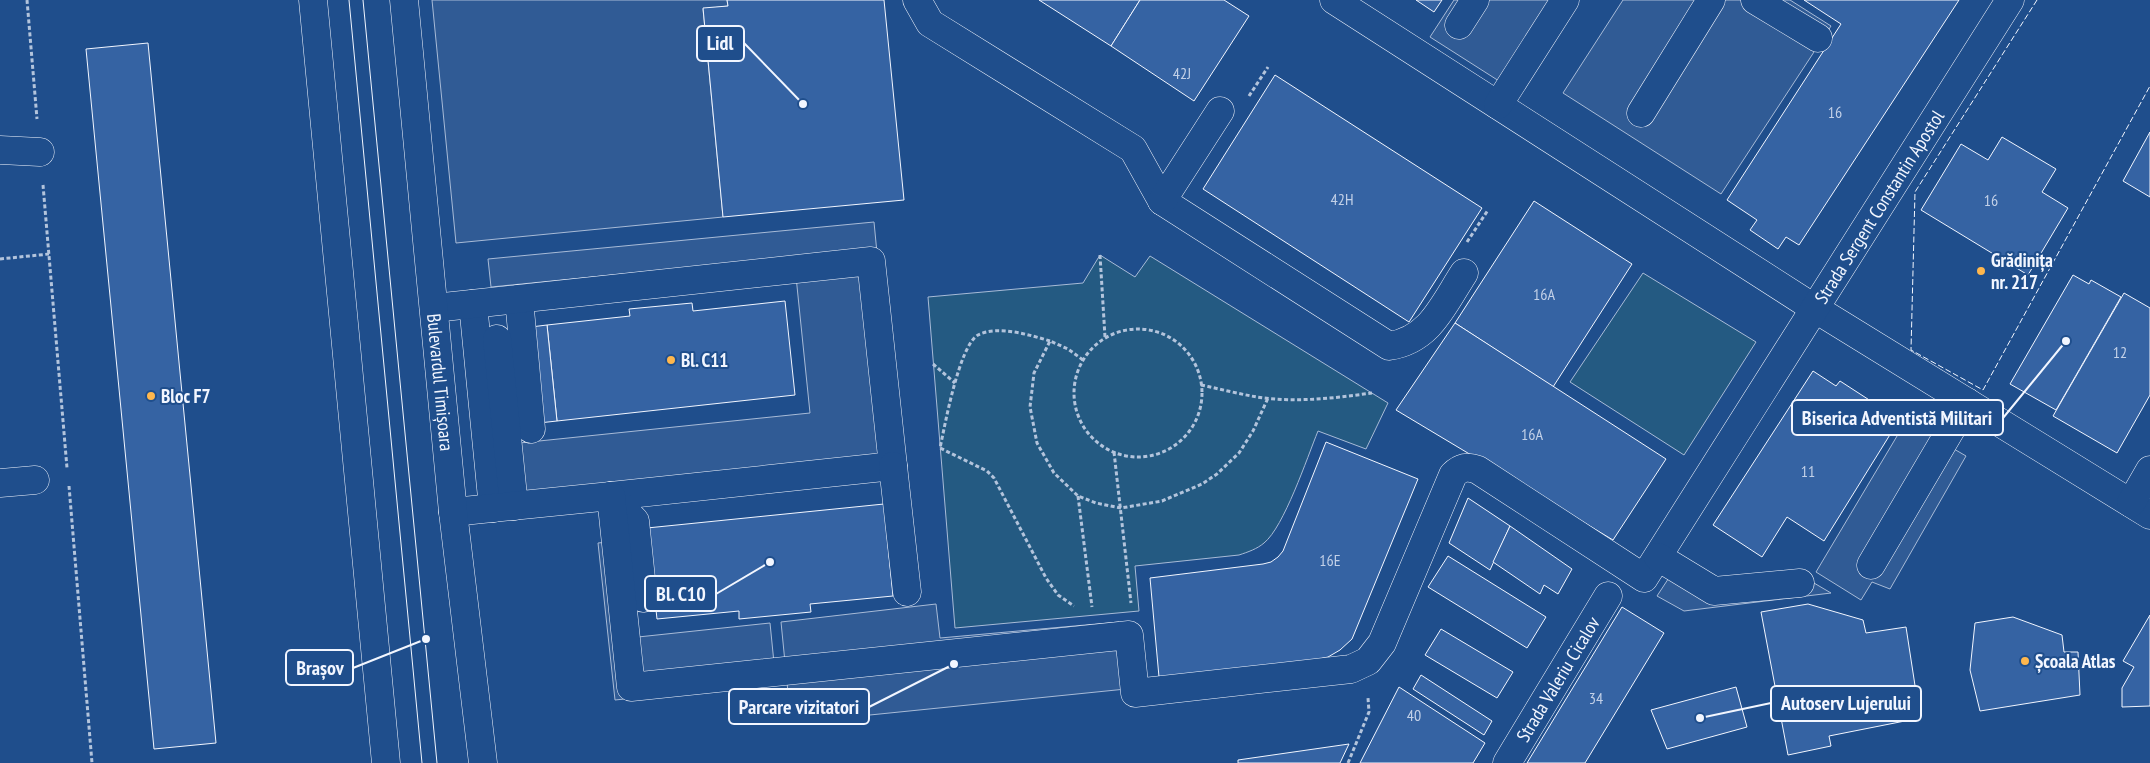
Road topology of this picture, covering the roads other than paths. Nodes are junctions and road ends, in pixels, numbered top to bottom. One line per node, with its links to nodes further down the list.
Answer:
1 (313, 0): 40 (street)
2 (404, 0): 21 (street, Bulevardul Timișoara)
3 (917, 0): 17 (street)
4 (1334, 0): 12 (street)
5 (1475, 0): 10 (street)
6 (1565, 0): 12 (street)
7 (1712, 0): 14 (street)
8 (1755, 0): 11 (street)
9 (2010, 0): 22 (street, Strada Sergent Constantin Apostol)
10 (1459, 25)
11 (1818, 38)
12 (1498, 105): 22 (street)
13 (1220, 111): 17 (street)
14 (1641, 113)
15 (0, 150): 16 (street)
16 (40, 152)
17 (1162, 200): 18 (street)
18 (1464, 273)
19 (519, 299): 20 (street); 25 (street); 26 (street)
20 (473, 304): 21 (street); 31 (street)
21 (434, 308): 33 (street, Bulevardul Timișoara)
22 (1814, 308): 24 (street, Strada Sergent Constantin Apostol); 35 (street)
23 (497, 339): 31 (street)
24 (1967, 402): 32 (street, Strada Sergent Constantin Apostol); 34 (street)
25 (531, 429)
26 (893, 466): 30 (street); 37 (street)
27 (2150, 470): 32 (street)
28 (35, 480): 29 (street)
29 (0, 483)
30 (611, 496): 31 (street); 35 (street); 39 (street)
31 (503, 507): 33 (street)
32 (2140, 509)
33 (453, 512): 41 (street, Bulevardul Timișoara)
34 (1871, 565)
35 (1651, 567): 36 (street)
36 (1800, 583)
37 (907, 592)
38 (1608, 596): 42 (street, Strada Valeriu Cicalov)
39 (643, 598)
40 (386, 763)
41 (482, 763)
42 (1507, 763)

